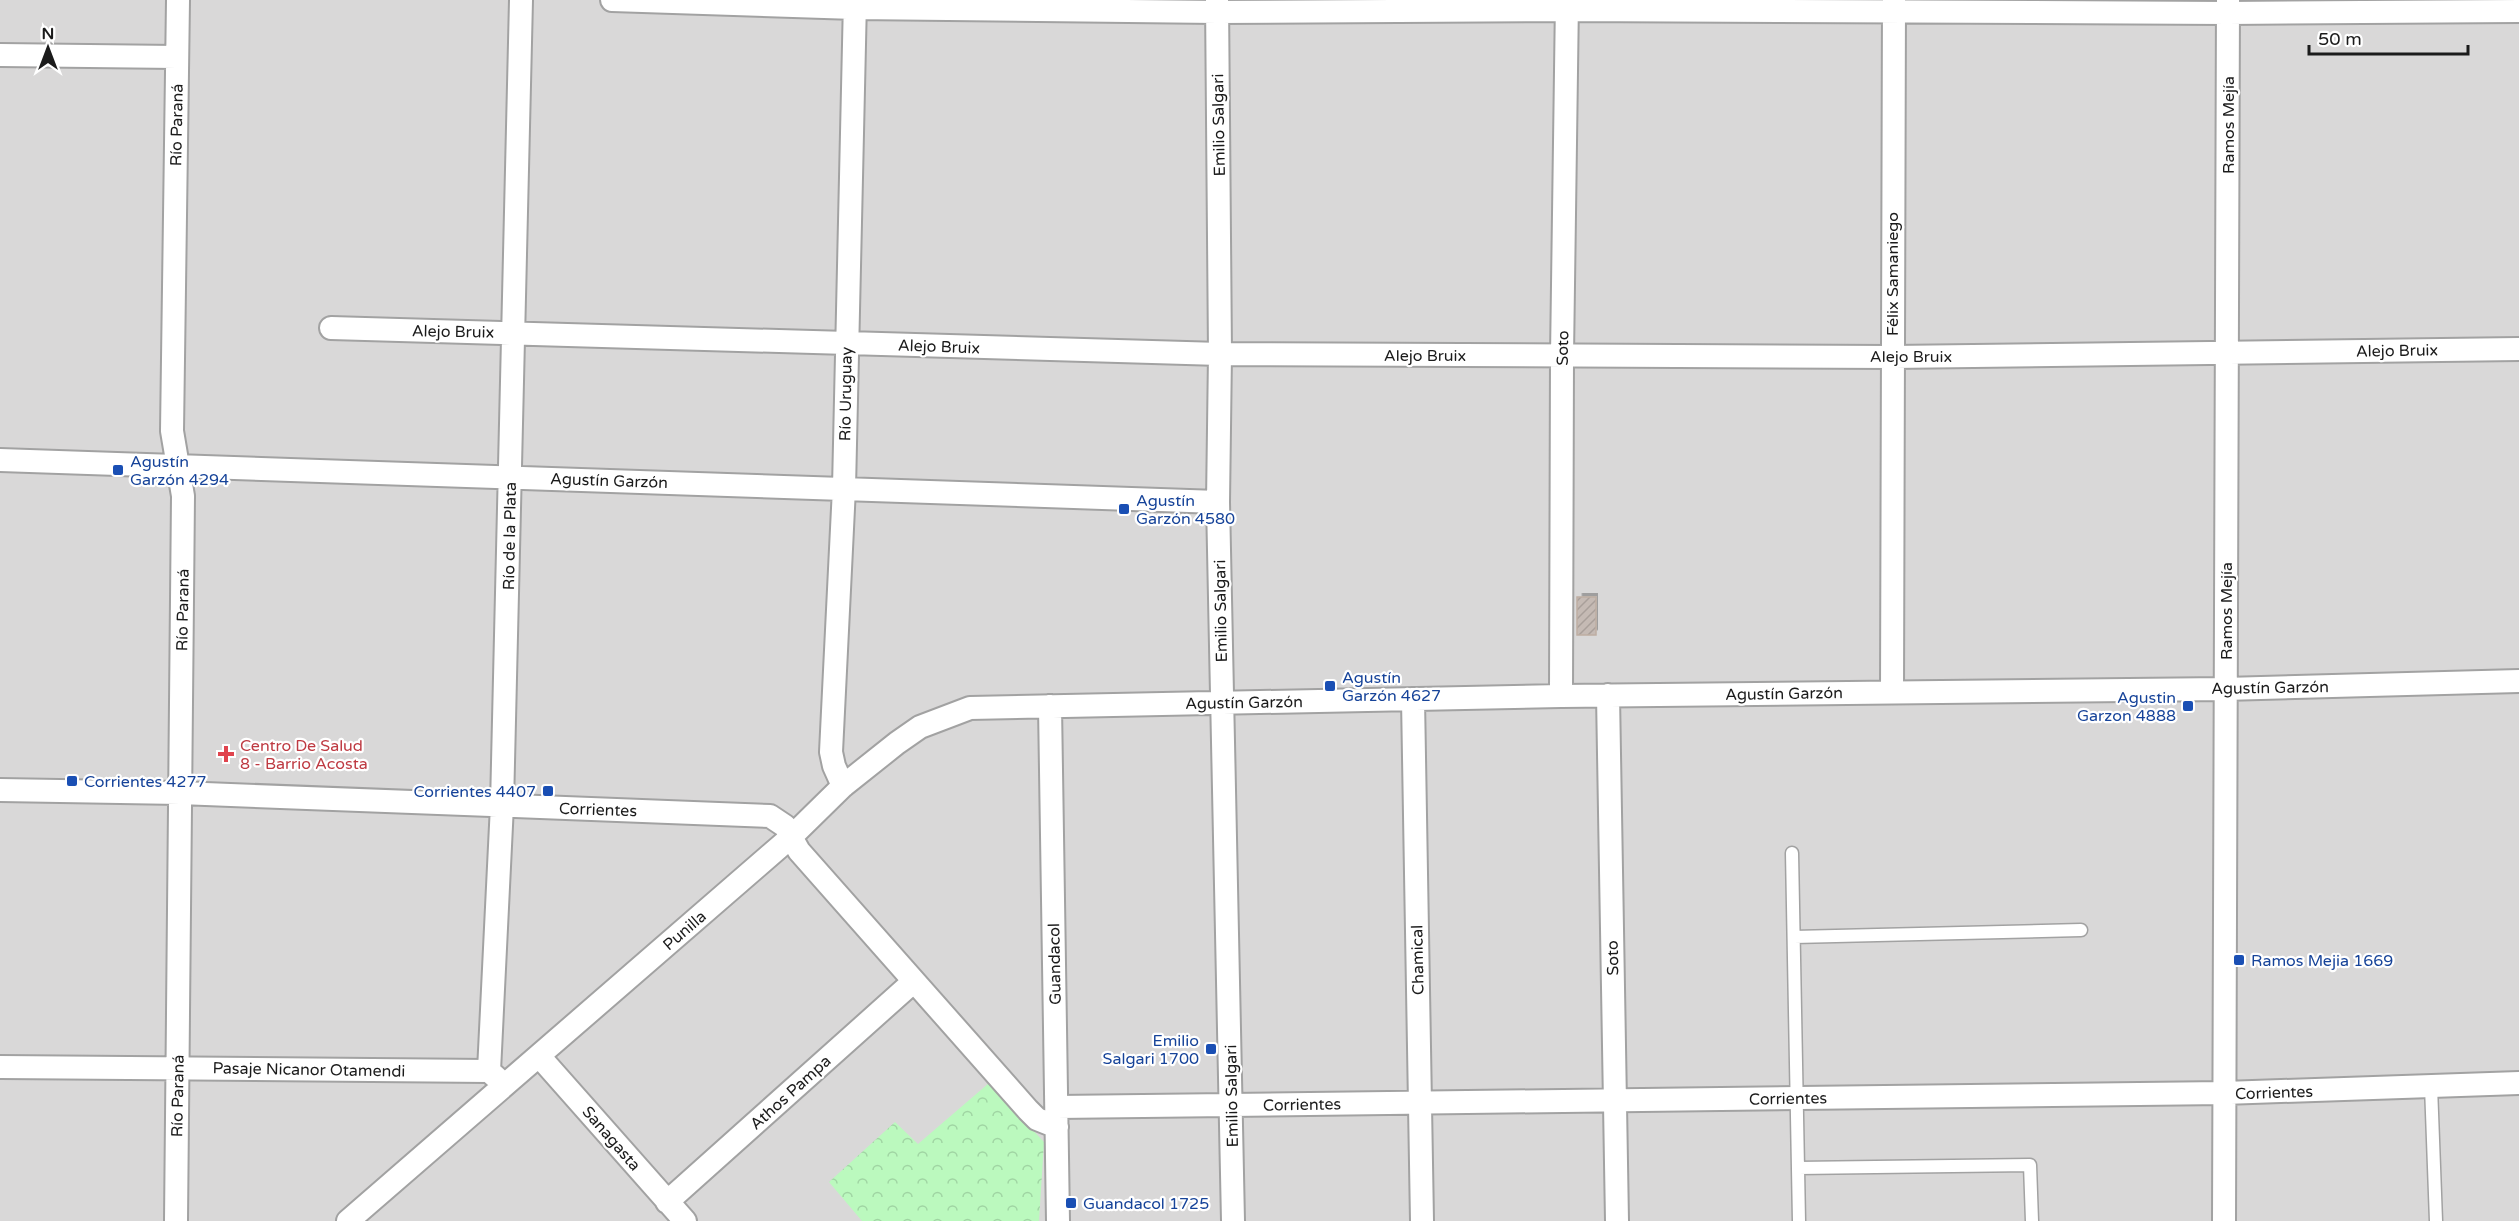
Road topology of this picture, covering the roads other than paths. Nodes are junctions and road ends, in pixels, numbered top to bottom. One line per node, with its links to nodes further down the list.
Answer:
1 (178, 0): 12 (street, Río Paraná)
2 (521, 0): 14 (street, Río de la Plata)
3 (612, 0): 4 (street)
4 (855, 4): 5 (street); 15 (street, Río Uruguay)
5 (1026, 5): 7 (street)
6 (1567, 5): 7 (street); 8 (street); 19 (street, Soto)
7 (1217, 6): 18 (street, Emilio Salgari)
8 (1894, 6): 9 (street); 20 (street, Félix Samaniego)
9 (2228, 7): 10 (street); 17 (street, Ramos Mejía)
10 (2519, 11)
11 (0, 55): 12 (street)
12 (177, 57): 22 (street, Río Paraná)
13 (331, 328): 14 (street, Alejo Bruix)
14 (512, 332): 15 (street, Alejo Bruix); 23 (street, Río de la Plata)
15 (846, 343): 18 (street, Alejo Bruix); 24 (street, Río Uruguay)
16 (2519, 349): 17 (street, Alejo Bruix)
17 (2227, 352): 20 (street, Alejo Bruix); 27 (street, Ramos Mejía)
18 (1220, 354): 19 (street, Alejo Bruix); 25 (street, Emilio Salgari)
19 (1562, 356): 20 (street, Alejo Bruix); 30 (street, Soto)
20 (1892, 357): 28 (street, Félix Samaniego)
21 (0, 460): 22 (street, Agustín Garzón)
22 (179, 464): 23 (street, Agustín Garzón); 36 (street, Río Paraná)
23 (510, 476): 24 (street, Agustín Garzón); 37 (street, Río de la Plata)
24 (844, 488): 25 (street, Agustín Garzón); 34 (street, Río Uruguay)
25 (1218, 502): 32 (street, Emilio Salgari)
26 (2519, 681): 27 (street, Agustín Garzón)
27 (2225, 689): 28 (street, Agustín Garzón); 49 (street, Ramos Mejía)
28 (1892, 692): 29 (street, Agustín Garzón)
29 (1608, 695): 30 (street, Agustín Garzón); 51 (street, Soto)
30 (1561, 696): 31 (street, Agustín Garzón)
31 (1413, 699): 32 (street, Agustín Garzón); 52 (street, Chamical)
32 (1222, 703): 33 (street, Agustín Garzón); 53 (street, Emilio Salgari)
33 (1050, 706): 34 (street, Punilla); 54 (street, Guandacol)
34 (843, 786): 38 (street, Punilla)
35 (0, 790): 36 (street, Corrientes)
36 (180, 793): 37 (street, Corrientes); 45 (street, Río Paraná)
37 (502, 805): 38 (street, Corrientes); 46 (street, Río de la Plata)
38 (791, 837): 42 (street, Corrientes); 43 (street, Punilla)
39 (1792, 853): 41 (lane)
40 (2081, 930): 41 (lane)
41 (1794, 937): 50 (lane)
42 (913, 982): 54 (street, Corrientes); 56 (street, Athos Pampa)
43 (539, 1056): 46 (street, Punilla); 56 (street, Sanagasta)
44 (0, 1067): 45 (street, Pasaje Nicanor Otamendi)
45 (178, 1068): 46 (street, Pasaje Nicanor Otamendi); 58 (street, Río Paraná)
46 (497, 1078): 57 (street, Punilla)
47 (2519, 1083): 48 (street, Corrientes)
48 (2431, 1086): 49 (street, Corrientes); 67 (lane)
49 (2224, 1093): 50 (street, Corrientes); 66 (street, Ramos Mejía)
50 (1796, 1098): 51 (street, Corrientes); 55 (lane)
51 (1615, 1100): 52 (street, Corrientes); 63 (street, Soto)
52 (1420, 1102): 53 (street, Corrientes); 62 (street, Chamical)
53 (1231, 1105): 54 (street, Corrientes); 61 (street, Emilio Salgari)
54 (1057, 1117): 60 (street, Guandacol)
55 (1798, 1168): 64 (lane); 65 (lane)
56 (668, 1202): 59 (street, Sanagasta)
57 (359, 1217)
58 (176, 1221)
59 (685, 1221)
60 (1058, 1221)
61 (1233, 1221)
62 (1422, 1221)
63 (1617, 1221)
64 (1799, 1221)
65 (2032, 1221)
66 (2224, 1221)
67 (2436, 1221)

